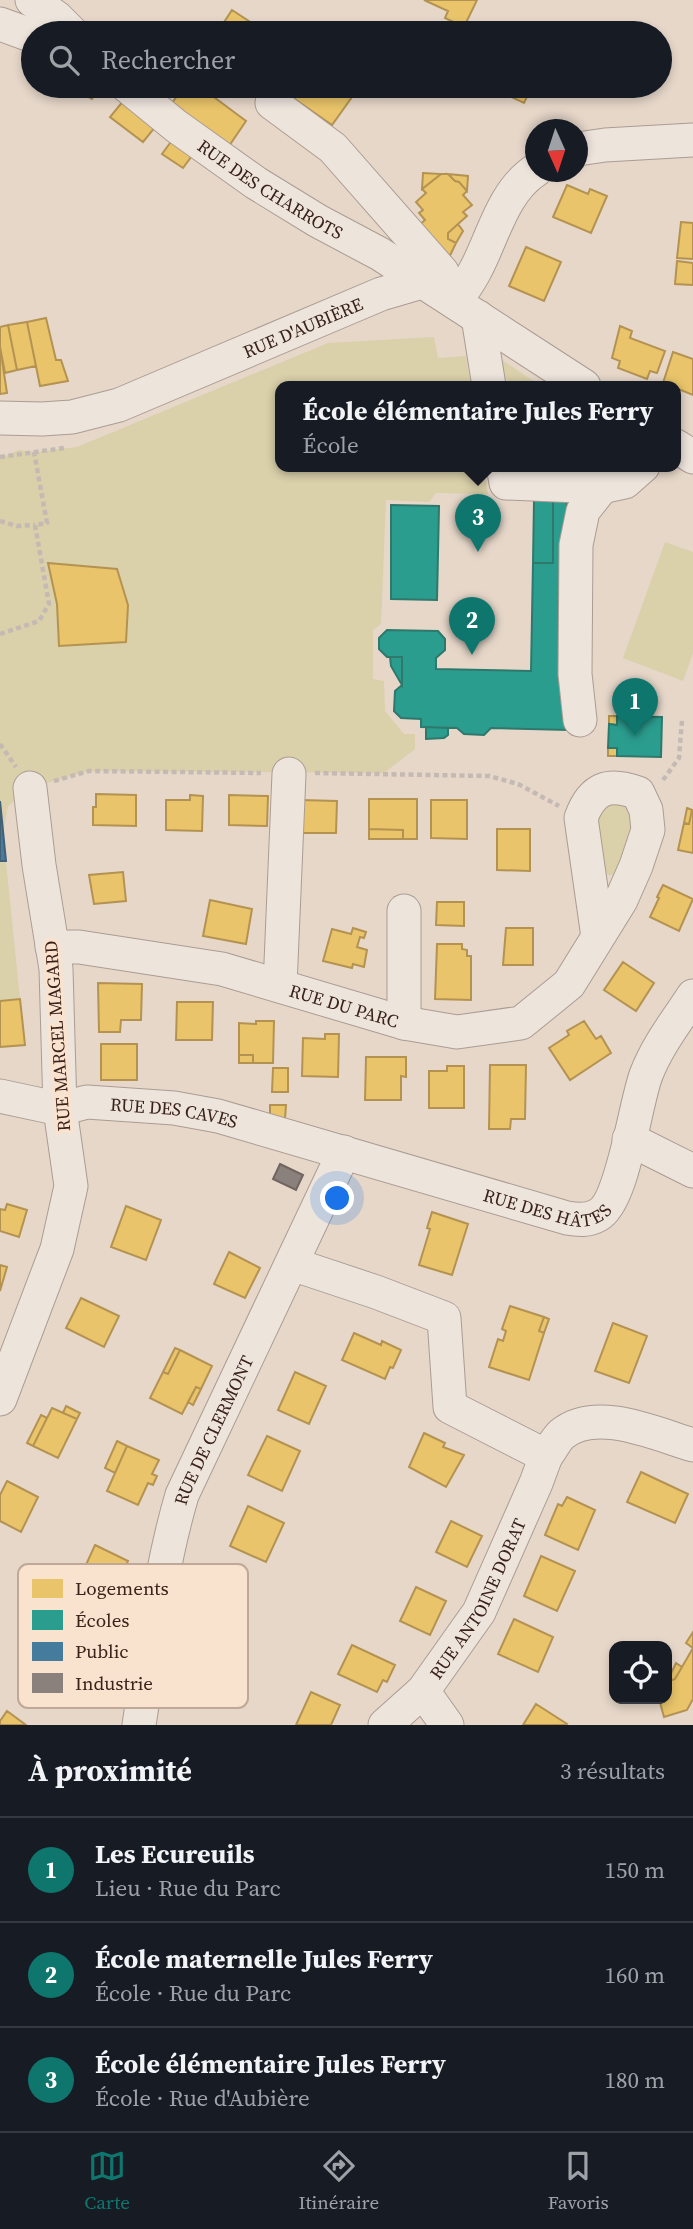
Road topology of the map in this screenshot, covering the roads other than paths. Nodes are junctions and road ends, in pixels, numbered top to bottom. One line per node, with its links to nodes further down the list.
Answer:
1 (32, 0): 2 (street)
2 (60, 21)
3 (0, 24): 4 (street)
4 (21, 32)
5 (142, 98): 10 (street, RUE DES CHARROTS)
6 (272, 103): 10 (street)
7 (693, 141): 8 (street)
8 (588, 148)
9 (525, 176): 10 (street)
10 (448, 298): 11 (street); 12 (street); 13 (street, RUE D'AUBIÈRE)
11 (487, 381)
12 (576, 381)
13 (0, 418)
14 (504, 472): 16 (street)
15 (636, 472): 16 (street)
16 (592, 477): 17 (street)
17 (580, 720)
18 (289, 774): 23 (street)
19 (30, 788): 22 (street, RUE MARCEL MAGARD)
20 (404, 911): 25 (street)
21 (598, 937): 21 (street, RUE DU PARC); 25 (street, RUE DU PARC)
22 (52, 947): 23 (street, RUE DU PARC); 27 (street, RUE MARCEL MAGARD)
23 (280, 986): 25 (street, RUE DU PARC)
24 (693, 996): 28 (street, RUE DES HÂTES)
25 (404, 1023)
26 (0, 1096): 27 (street, RUE DES CAVES)
27 (60, 1109): 29 (street, RUE DES CAVES); 32 (street, RUE MARCEL MAGARD)
28 (629, 1139): 29 (street, RUE DES HÂTES); 30 (street)
29 (344, 1152): 31 (street, RUE DE CLERMONT)
30 (693, 1171)
31 (292, 1264): 34 (street); 35 (street, RUE DE CLERMONT)
32 (0, 1399)
33 (693, 1445): 34 (street)
34 (546, 1456): 36 (street, RUE ANTOINE DORAT)
35 (164, 1564)
36 (423, 1691): 37 (street, RUE ANTOINE DORAT); 38 (street)
37 (385, 1725)
38 (447, 1725)

